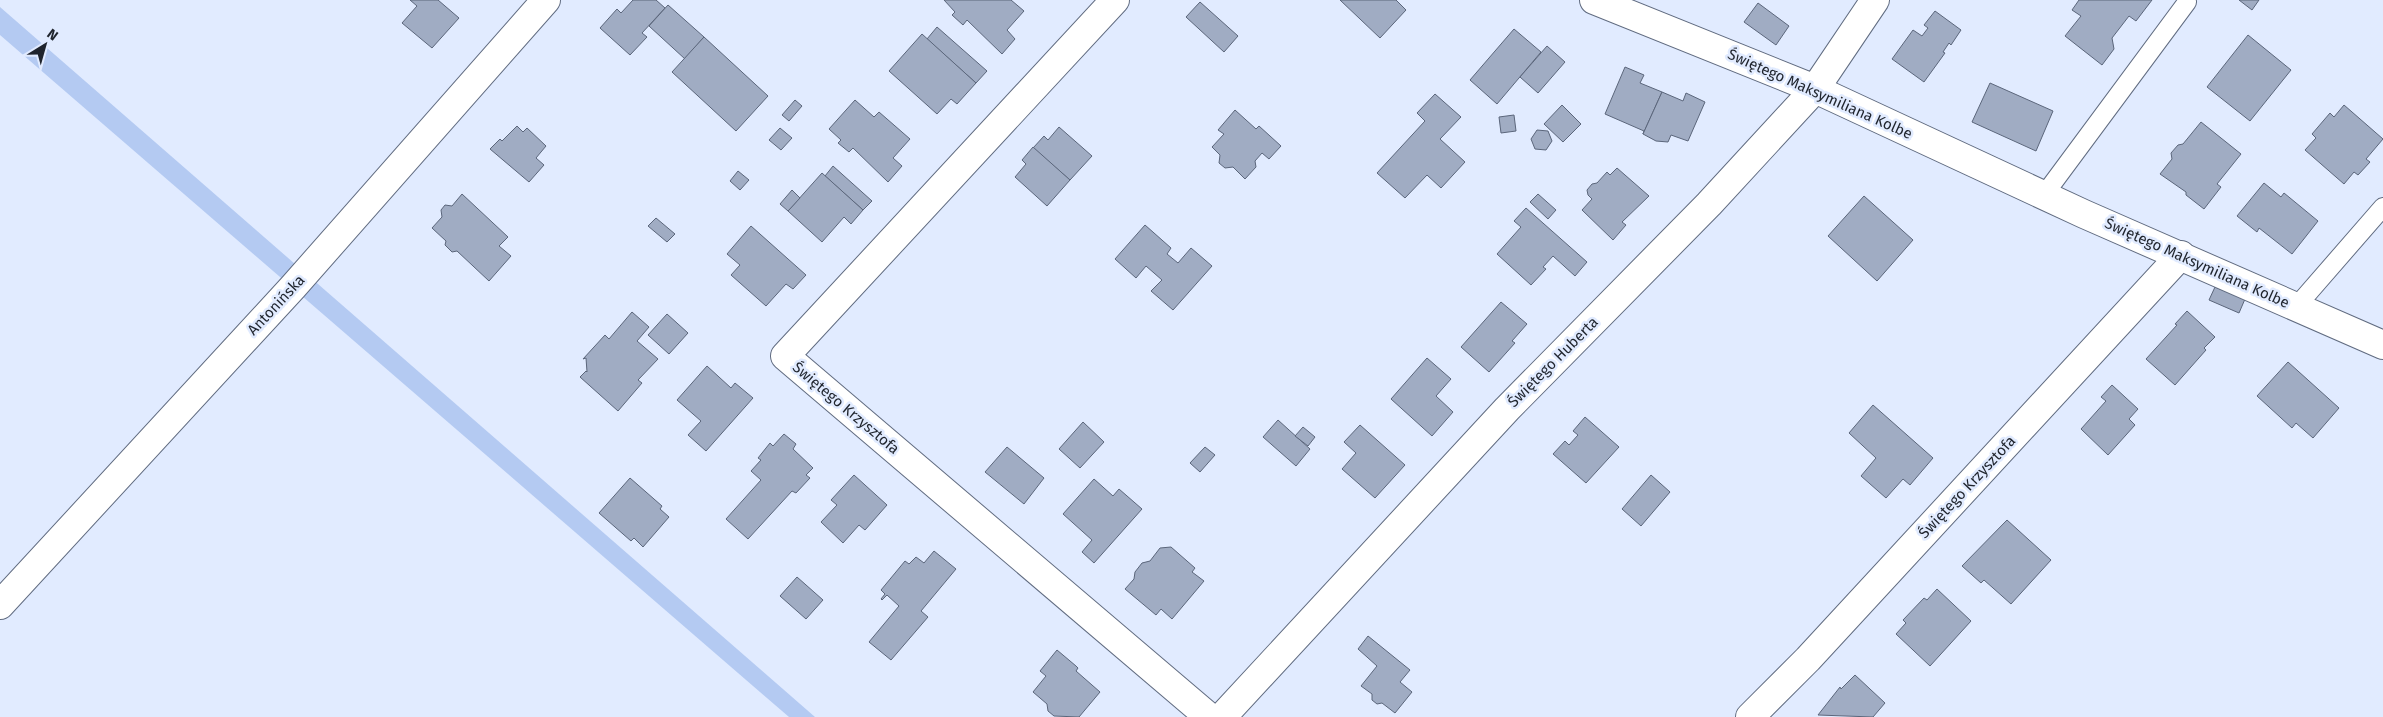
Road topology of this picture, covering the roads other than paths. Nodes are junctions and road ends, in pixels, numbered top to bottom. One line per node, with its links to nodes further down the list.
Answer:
1 (546, 0): 12 (street, Antonińska)
2 (1115, 0): 13 (street, Świętego Krzysztofa)
3 (1594, 0): 6 (street, Świętego Maksymiliana Kolbe)
4 (1875, 0): 6 (street, Świętego Huberta)
5 (2187, 2): 7 (lane)
6 (1815, 89): 7 (street, Świętego Maksymiliana Kolbe); 14 (street, Świętego Huberta)
7 (2044, 195): 9 (street, Świętego Maksymiliana Kolbe)
8 (2383, 207): 10 (lane, Świętego Maksymiliana Kolbe)
9 (2181, 255): 10 (street, Świętego Maksymiliana Kolbe); 15 (street, Świętego Krzysztofa)
10 (2296, 307): 11 (street, Świętego Maksymiliana Kolbe)
11 (2383, 345)
12 (0, 605)
13 (1209, 717)
14 (1222, 717)
15 (1750, 717)

